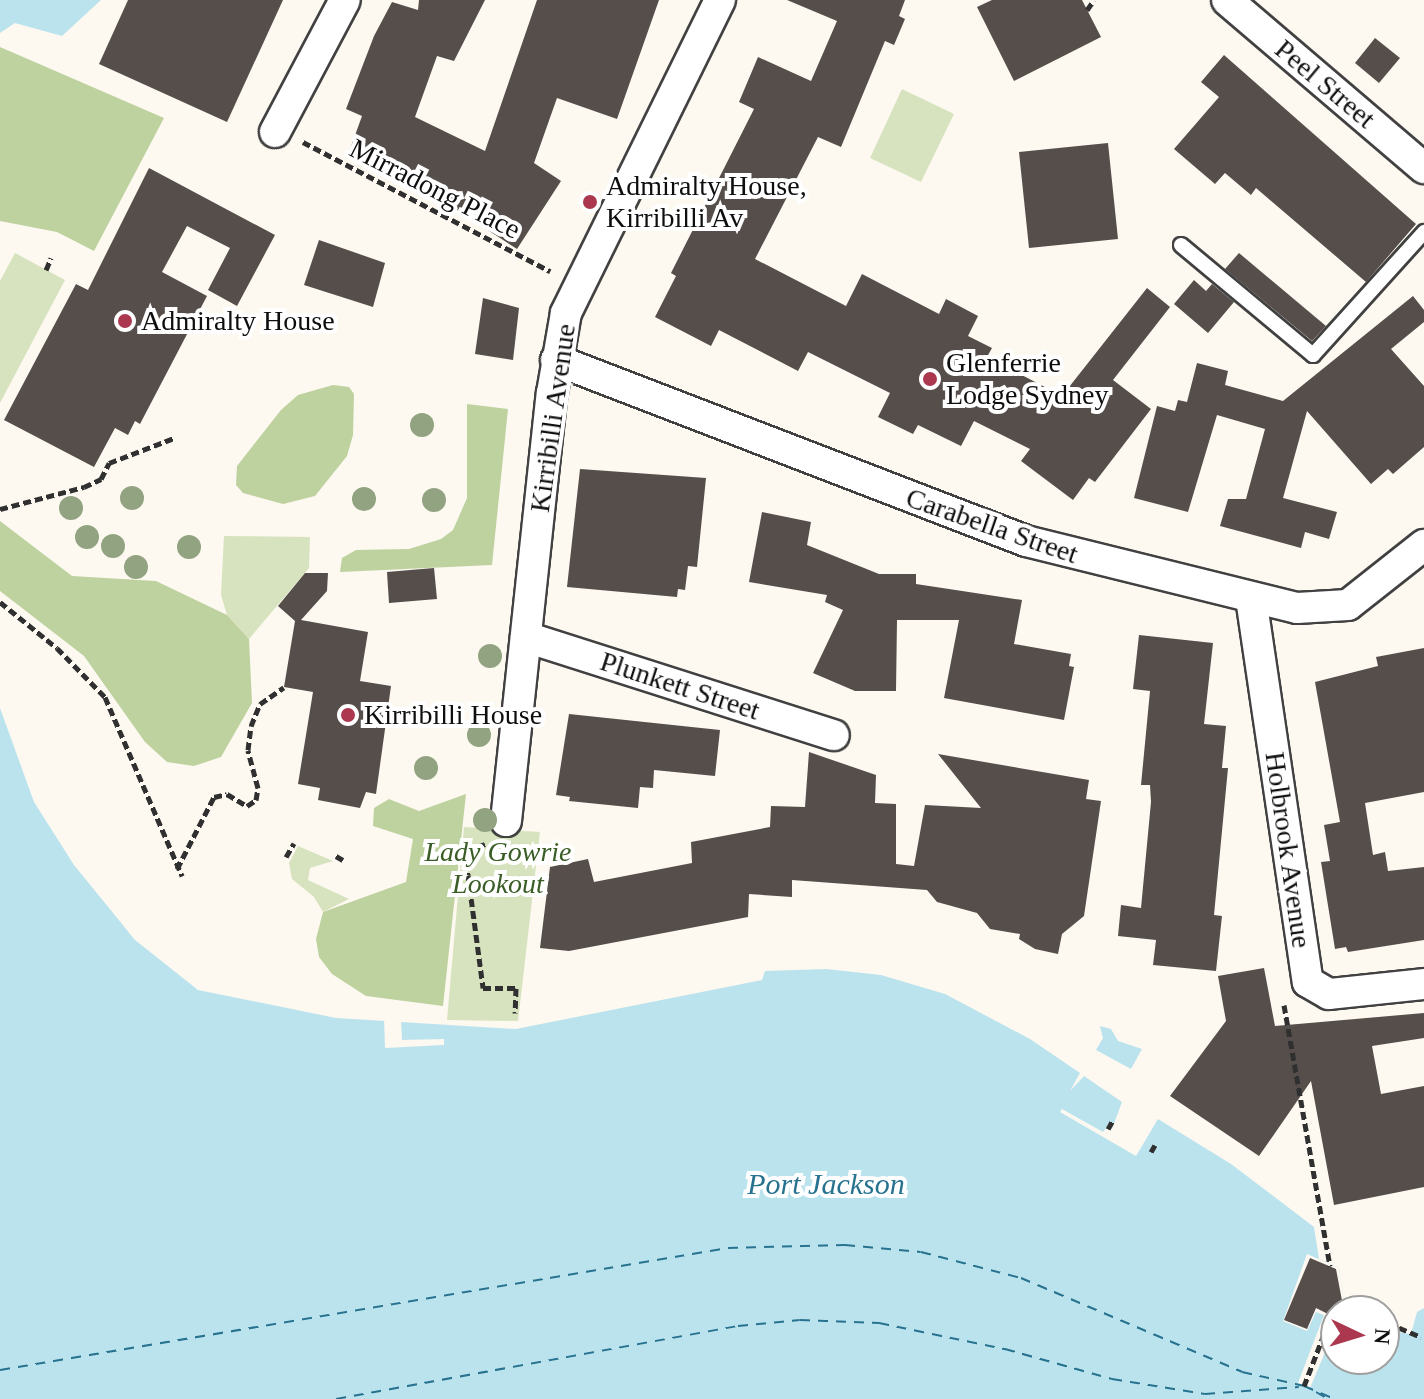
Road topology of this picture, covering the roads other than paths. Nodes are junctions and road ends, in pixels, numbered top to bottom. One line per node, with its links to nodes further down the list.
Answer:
1 (345, 0): 4 (street)
2 (720, 0): 8 (street, Kirribilli Avenue)
3 (1227, 0): 5 (street, Peel Street)
4 (288, 137)
5 (1423, 163)
6 (1424, 232): 7 (lane)
7 (1181, 245)
8 (556, 360): 10 (street, Carabella Street); 11 (street, Kirribilli Avenue)
9 (1424, 545): 10 (street, Carabella Street)
10 (1251, 598): 14 (street, Holbrook Avenue)
11 (526, 637): 12 (street, Plunkett Street); 13 (street, Kirribilli Avenue)
12 (834, 735)
13 (506, 821)
14 (1424, 984)

